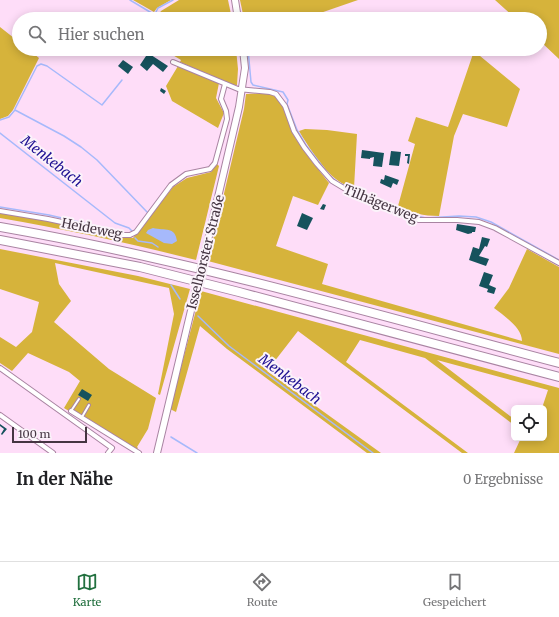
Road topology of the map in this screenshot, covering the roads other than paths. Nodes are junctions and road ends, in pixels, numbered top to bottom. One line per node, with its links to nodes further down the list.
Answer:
1 (235, 0): 2 (street)
2 (237, 12)
3 (243, 56): 6 (street, Isselhorster Straße)
4 (174, 62): 5 (street)
5 (225, 84): 6 (street); 7 (street, Heideweg)
6 (243, 89): 10 (street, Tilhägerweg); 22 (street, Isselhorster Straße, bridge)
7 (0, 211)
8 (0, 227): 11 (highway)
9 (0, 240): 13 (highway)
10 (559, 263)
11 (559, 363)
12 (0, 368): 20 (street)
13 (559, 377)
14 (79, 399): 16 (lane)
15 (89, 405): 18 (lane)
16 (71, 411): 18 (street)
17 (0, 415): 19 (street)
18 (82, 417): 21 (street)
19 (52, 453)
20 (108, 453)
21 (138, 453)
22 (156, 453)

